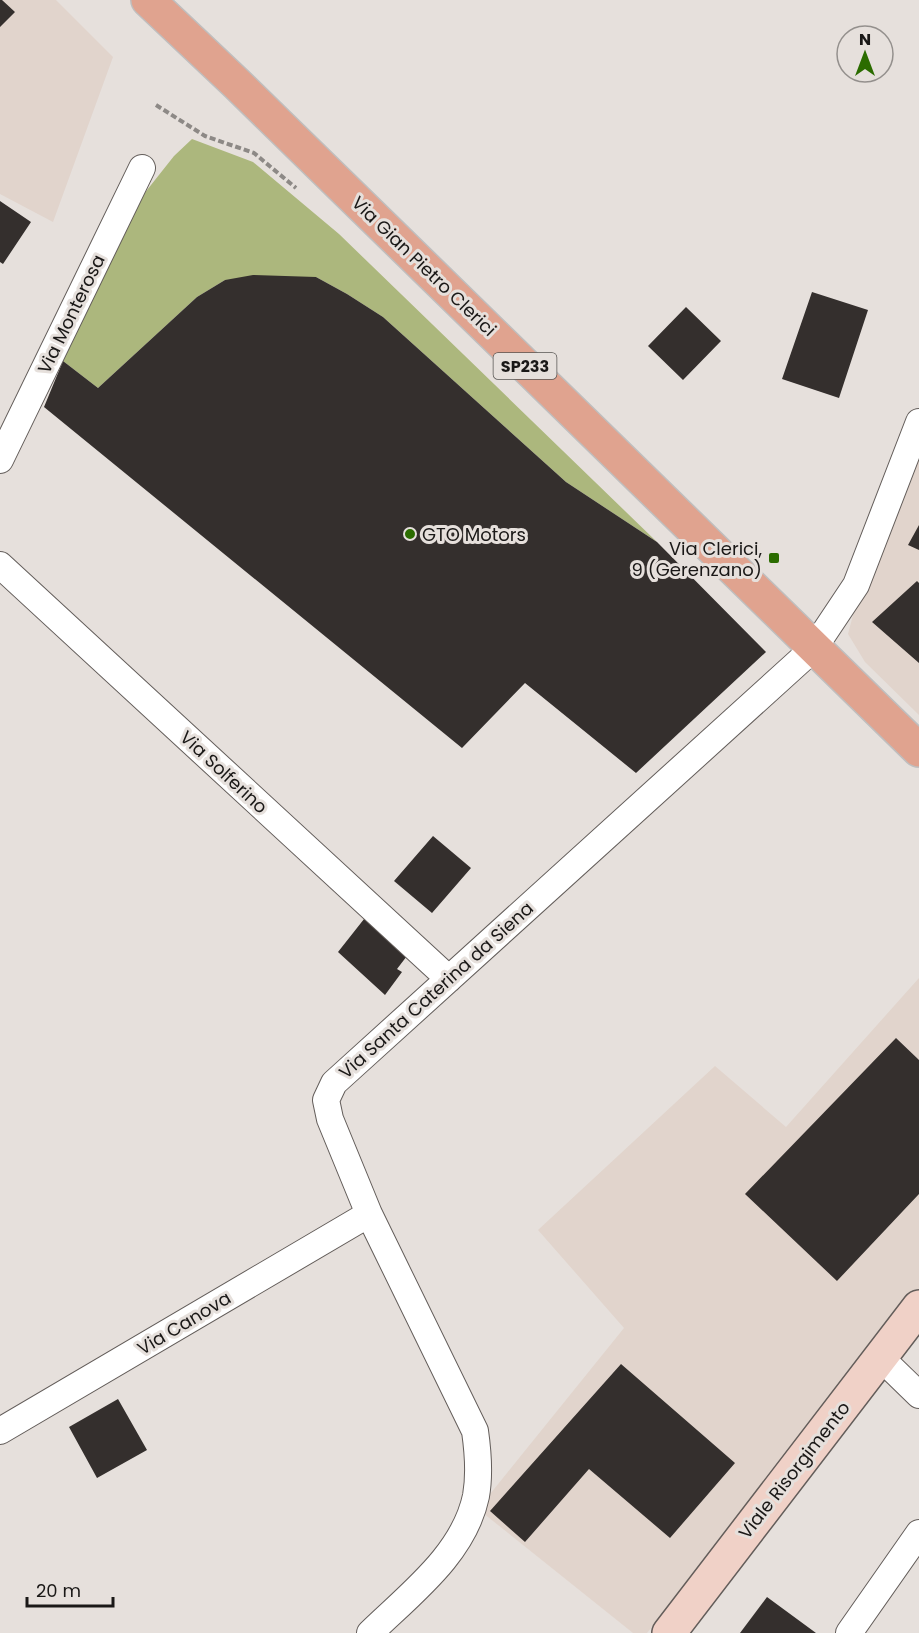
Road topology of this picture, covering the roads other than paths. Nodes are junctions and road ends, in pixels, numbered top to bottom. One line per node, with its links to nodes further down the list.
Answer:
1 (148, 0): 6 (main road, Via Gian Pietro Clerici / SP233)
2 (142, 168): 4 (street, Via Monterosa)
3 (919, 422): 6 (street, Via Santa Caterina da Siena)
4 (0, 460)
5 (0, 565): 8 (street, Via Solferino)
6 (814, 648): 7 (main road, Via Gian Pietro Clerici / SP233); 8 (street, Via Santa Caterina da Siena)
7 (919, 750)
8 (449, 979): 9 (street, Via Santa Caterina da Siena)
9 (369, 1214): 13 (street, Via Canova); 15 (street, Via Santa Caterina da Siena)
10 (919, 1307): 11 (street, Viale Risorgimento)
11 (881, 1358): 12 (street); 16 (street, Viale Risorgimento)
12 (919, 1395)
13 (0, 1431)
14 (919, 1533): 17 (street)
15 (370, 1633)
16 (669, 1633)
17 (849, 1633)

